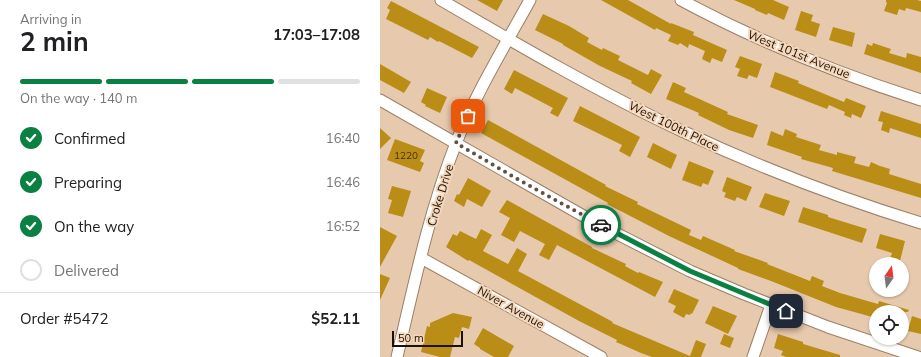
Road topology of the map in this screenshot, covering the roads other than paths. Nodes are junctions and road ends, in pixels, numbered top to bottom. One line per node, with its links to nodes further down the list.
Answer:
1 (441, 0): 4 (street, West 100th Place)
2 (530, 0): 4 (street, Croke Drive)
3 (681, 0): 6 (street, West 101st Avenue)
4 (508, 39): 7 (street, Croke Drive); 8 (street, West 100th Place)
5 (380, 100): 7 (street)
6 (921, 100)
7 (456, 143): 9 (street, Croke Drive); 10 (street)
8 (921, 223)
9 (421, 258): 11 (street, Croke Drive); 12 (street, Niver Avenue)
10 (771, 305): 13 (street); 14 (street)
11 (397, 357)
12 (601, 357)
13 (753, 357)
14 (918, 357)

